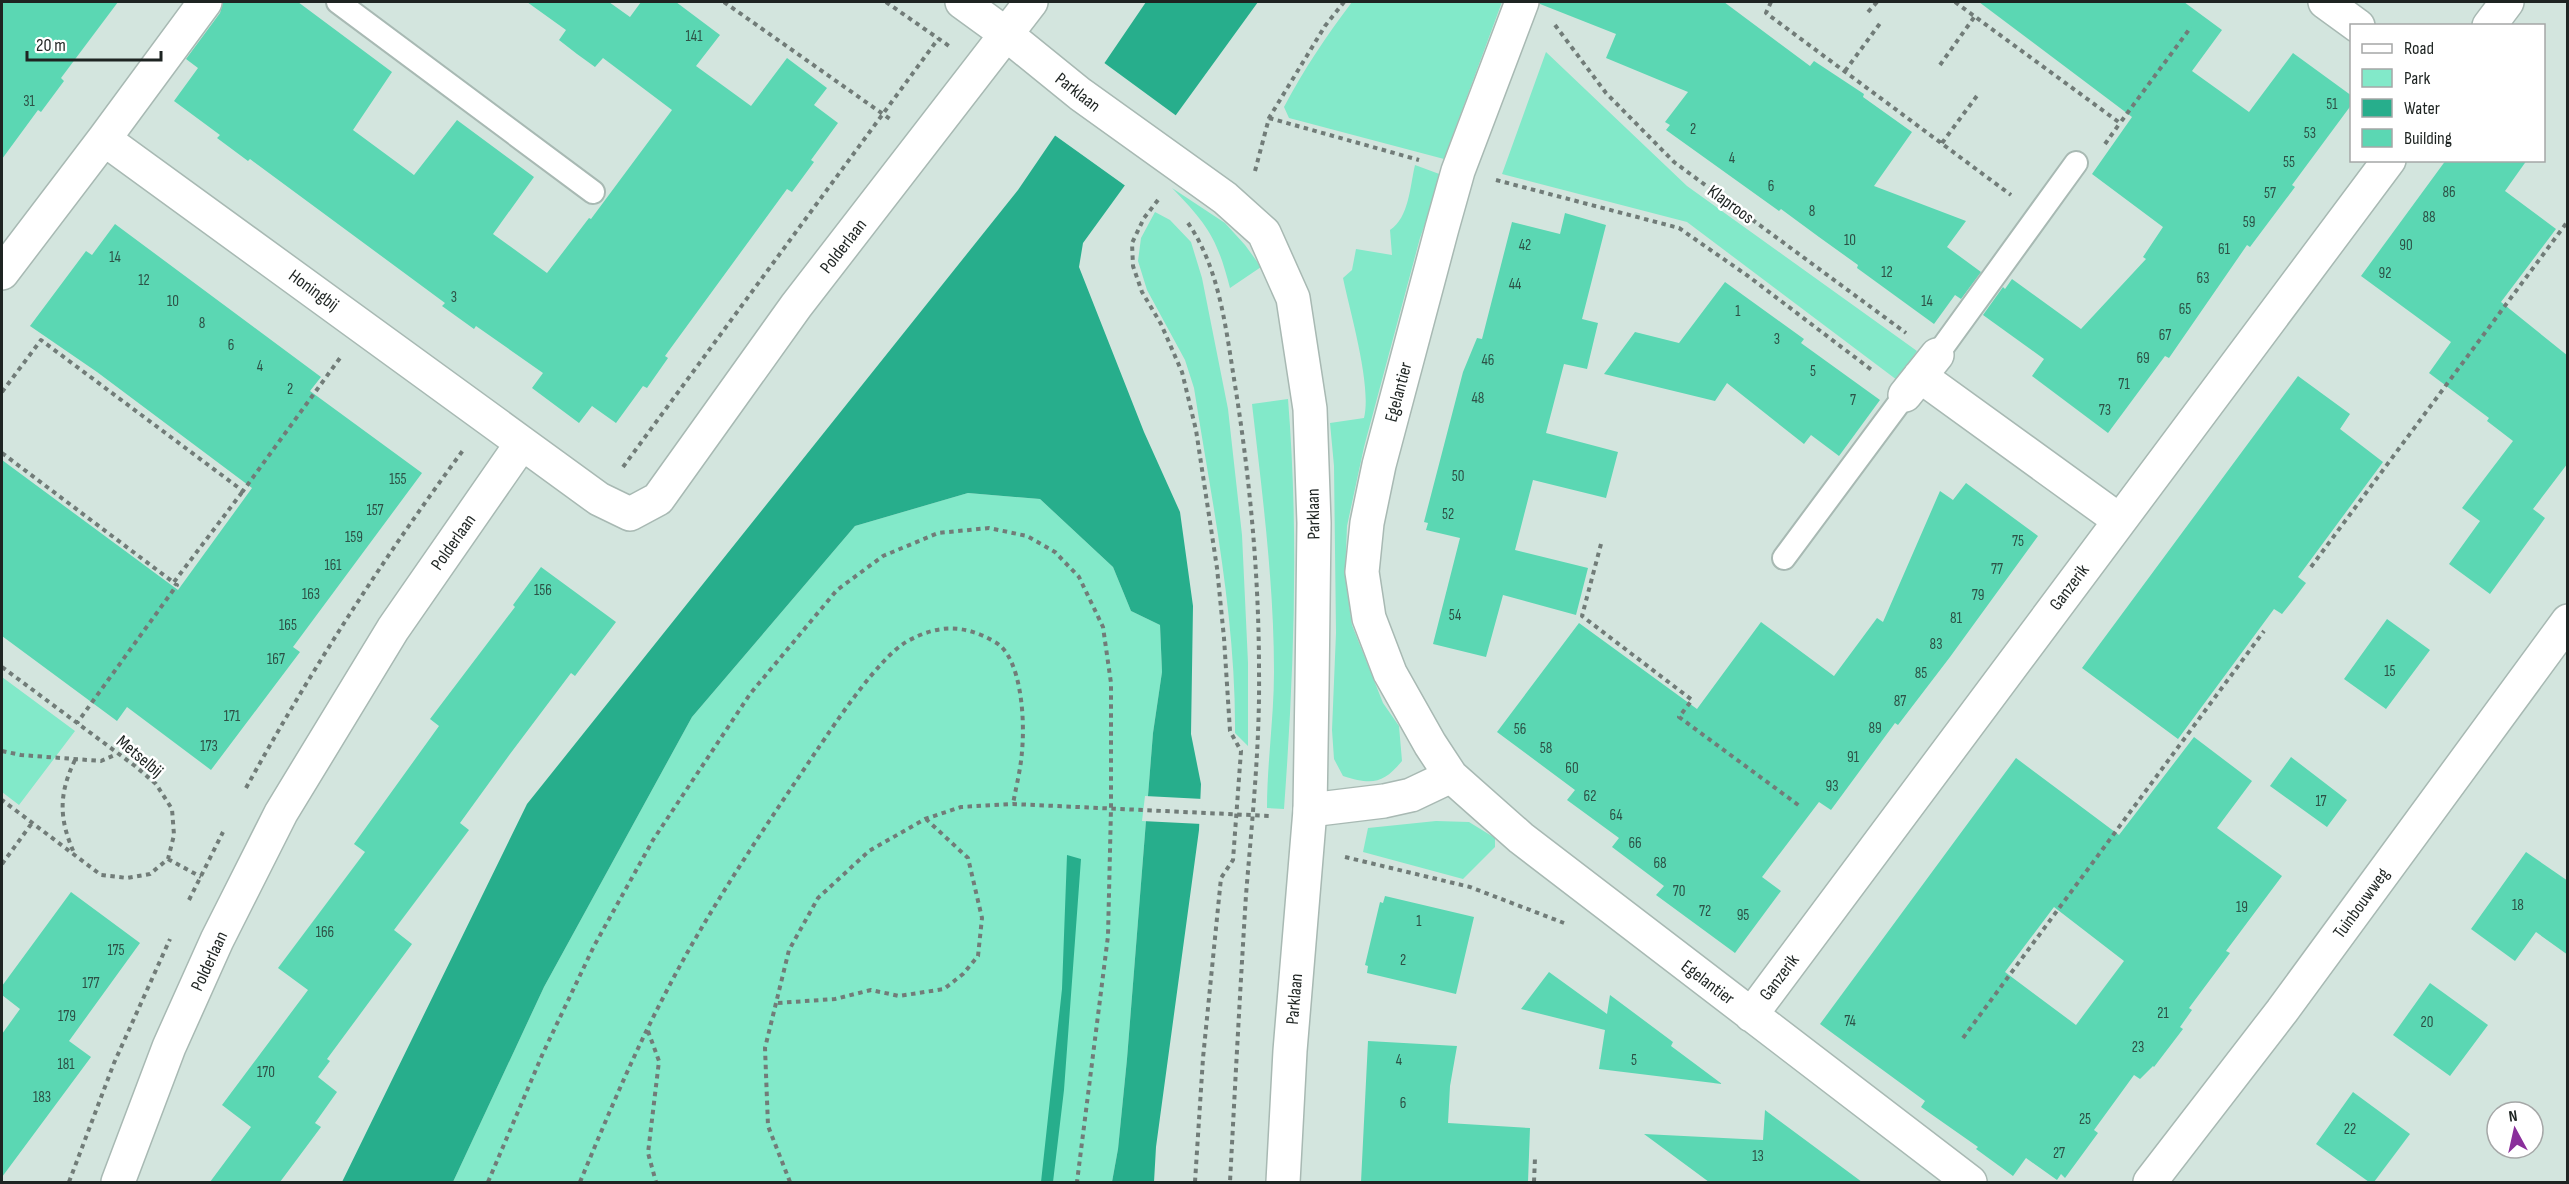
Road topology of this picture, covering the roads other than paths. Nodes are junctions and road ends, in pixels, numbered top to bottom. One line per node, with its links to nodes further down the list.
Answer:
1 (206, 2): 11 (street)
2 (338, 2): 14 (lane)
3 (962, 2): 10 (street, Parklaan)
4 (1031, 2): 10 (street, Polderlaan)
5 (2325, 2): 8 (street)
6 (2507, 2): 9 (street)
7 (1535, 9): 21 (street, Egelantier)
8 (2355, 24)
9 (2490, 24)
10 (1006, 34): 17 (street, Polderlaan); 22 (street, Parklaan)
11 (104, 139): 15 (street); 17 (street, Honingbij)
12 (2388, 162): 18 (street, Ganzerik)
13 (2076, 163): 16 (lane)
14 (593, 192)
15 (2, 273)
16 (1921, 376): 18 (street); 19 (lane)
17 (522, 443): 24 (street, Polderlaan)
18 (2119, 520): 23 (street, Ganzerik)
19 (1784, 558)
20 (2568, 621): 27 (street, Tuinbouwweg)
21 (1451, 776): 22 (street); 23 (street, Egelantier)
22 (1310, 810): 25 (street, Parklaan)
23 (1751, 1015): 26 (street, Egelantier)
24 (118, 1182)
25 (1283, 1182)
26 (1970, 1182)
27 (2150, 1182)

